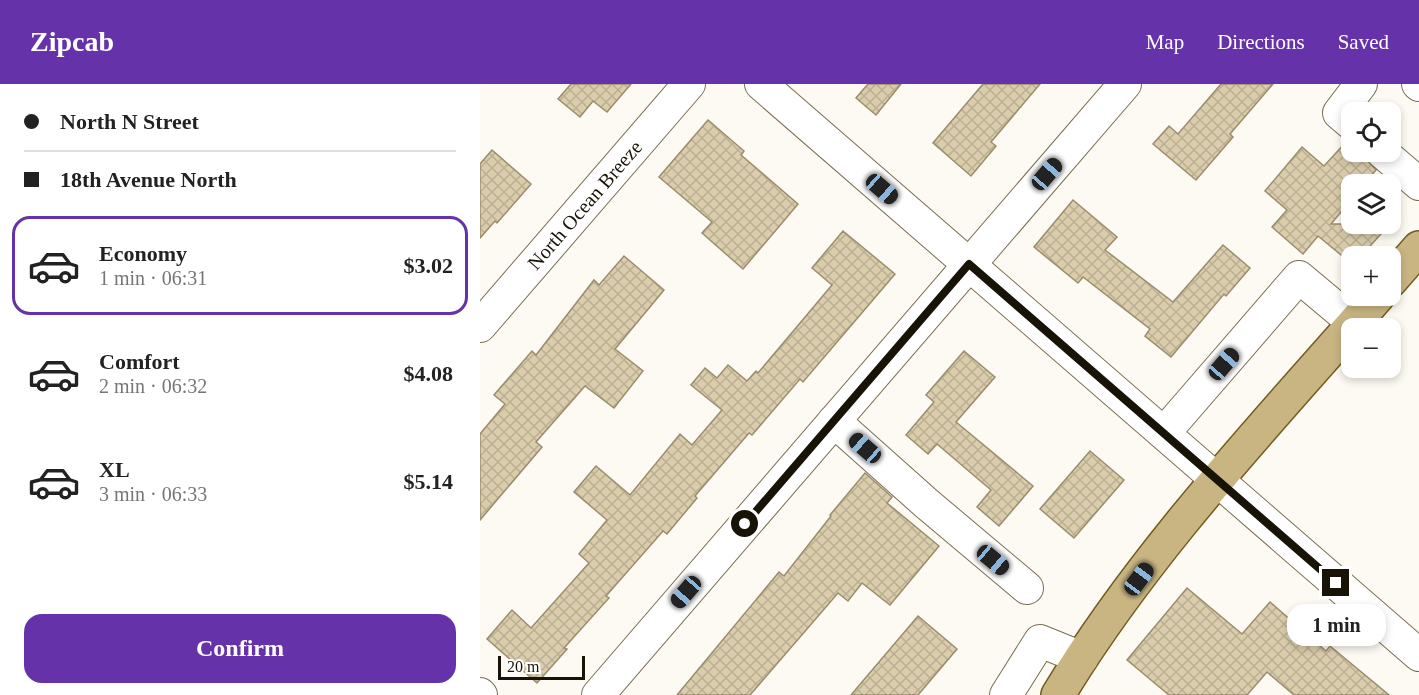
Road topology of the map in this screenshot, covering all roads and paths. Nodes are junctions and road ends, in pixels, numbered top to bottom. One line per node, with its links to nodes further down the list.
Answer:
1 (689, 84): 14 (street, North Ocean Breeze)
2 (761, 84): 9 (street)
3 (1125, 84): 9 (street)
4 (1361, 84): 5 (street)
5 (1347, 102)
6 (1394, 162): 7 (street)
7 (1419, 184)
8 (1419, 248): 10 (main road)
9 (969, 264): 16 (street); 17 (street)
10 (1401, 268)
11 (1369, 306): 13 (main road)
12 (1348, 318): 17 (street)
13 (1358, 318)
14 (480, 326)
15 (1341, 338): 18 (main road)
16 (834, 421): 19 (street); 22 (street)
17 (1164, 433): 18 (street)
18 (1218, 480): 20 (street); 21 (main road)
19 (1027, 588)
20 (1419, 655)
21 (1082, 658): 23 (street); 24 (main road)
22 (598, 695)
23 (1006, 695)
24 (1058, 695)

